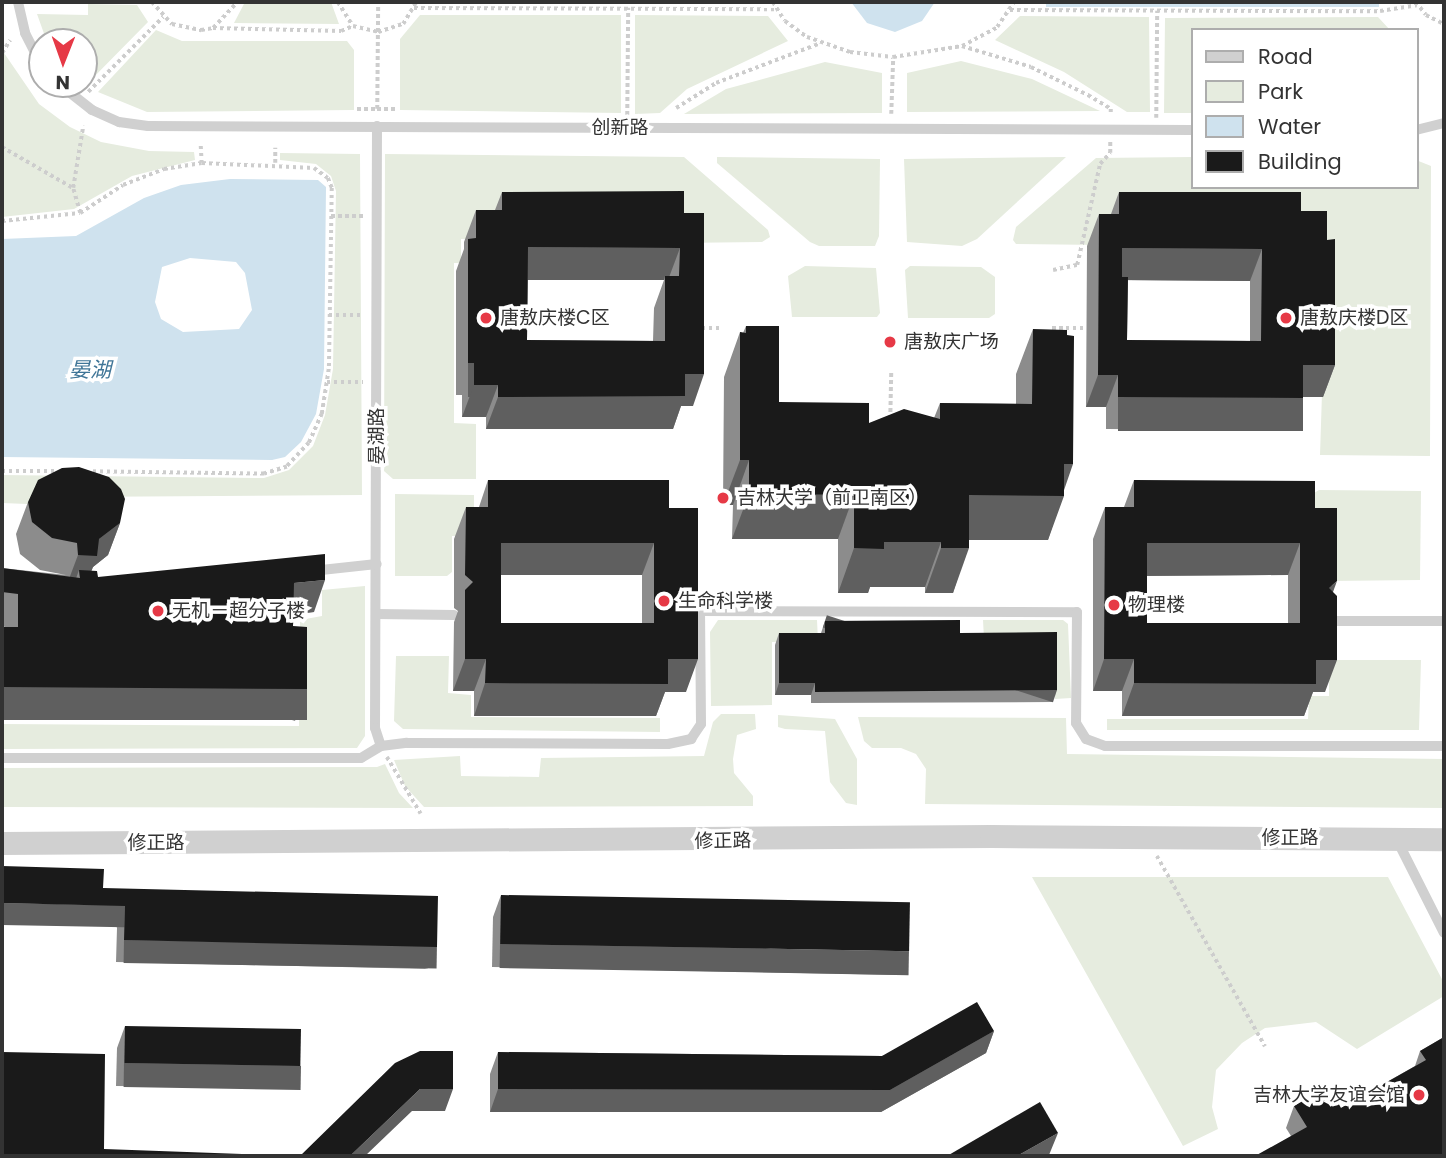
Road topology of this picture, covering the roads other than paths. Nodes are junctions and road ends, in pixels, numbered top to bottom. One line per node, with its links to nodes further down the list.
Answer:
1 (18, 2): 2 (lane)
2 (28, 39)
3 (74, 98): 5 (lane, 创新路)
4 (1444, 122): 6 (lane)
5 (377, 126): 7 (lane, 创新路); 8 (lane, 晏湖路)
6 (1418, 129)
7 (1190, 130)
8 (377, 564): 9 (lane); 10 (lane, 晏湖路)
9 (296, 573)
10 (376, 614): 11 (lane); 14 (lane, 晏湖路)
11 (454, 615)
12 (1325, 621): 13 (lane)
13 (1444, 621)
14 (382, 746): 15 (lane); 16 (lane)
15 (1444, 746)
16 (2, 758)
17 (1396, 838): 18 (street, 修正路); 19 (street, 修正路); 20 (lane)
18 (1444, 839)
19 (2, 843)
20 (1444, 933)

